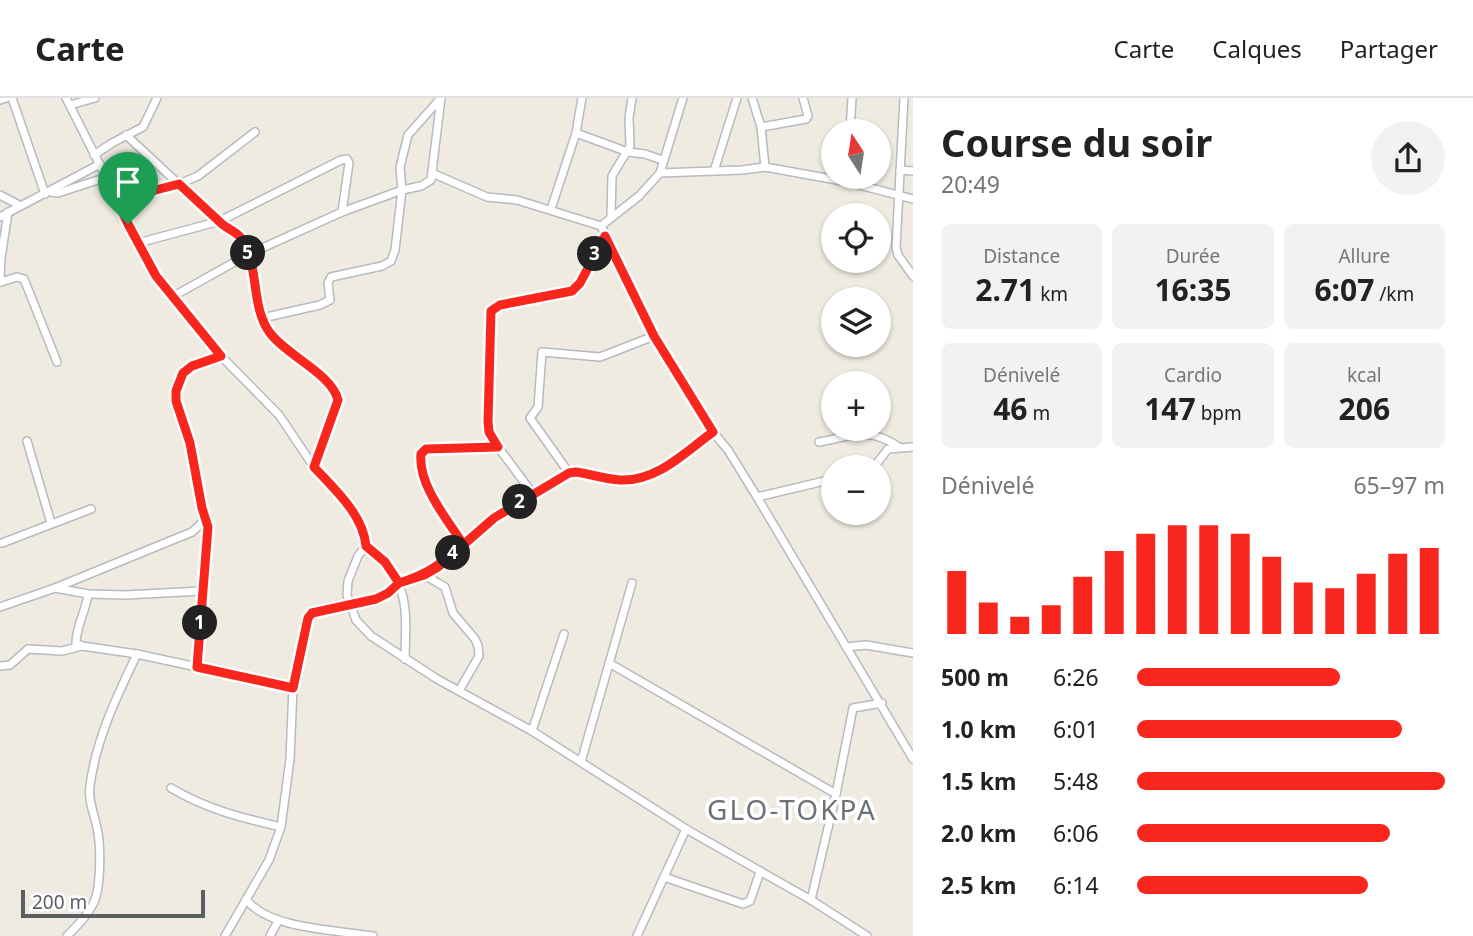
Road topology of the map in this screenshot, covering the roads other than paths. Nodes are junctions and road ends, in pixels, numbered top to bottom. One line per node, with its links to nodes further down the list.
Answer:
1 (6, 98): 14 (street)
2 (12, 98): 38 (street)
3 (95, 98): 15 (street)
4 (157, 98): 22 (street)
5 (441, 98): 31 (street); 37 (street)
6 (582, 98): 21 (street)
7 (632, 98): 23 (street)
8 (683, 98): 25 (street)
9 (737, 98): 29 (street)
10 (752, 98): 19 (street)
11 (803, 98): 19 (street)
12 (852, 98): 18 (street)
13 (904, 98): 16 (street)
14 (0, 100)
15 (68, 102): 24 (street)
16 (903, 117): 17 (street); 28 (street)
17 (913, 117)
18 (851, 119)
19 (761, 127): 27 (street)
20 (255, 132): 35 (street)
21 (576, 133): 23 (street); 44 (street)
22 (126, 135): 24 (street); 35 (street)
23 (628, 152): 25 (street); 47 (street)
24 (94, 155): 26 (street)
25 (662, 160): 32 (street)
26 (100, 164): 34 (street); 38 (street)
27 (765, 167): 29 (street); 33 (street)
28 (900, 170): 30 (street); 39 (street)
29 (714, 171): 32 (street)
30 (913, 171)
31 (432, 173): 37 (street); 44 (street)
32 (660, 173): 47 (street)
33 (821, 175)
34 (107, 177): 38 (street); 42 (street)
35 (179, 184): 42 (street); 48 (street)
36 (881, 189): 39 (street)
37 (402, 190): 45 (street); 56 (street)
38 (48, 192): 43 (street)
39 (897, 194): 41 (street); 53 (street)
40 (0, 195): 43 (street)
41 (913, 199)
42 (117, 200): 51 (street)
43 (19, 205): 46 (street)
44 (551, 209): 49 (street)
45 (342, 212): 48 (street); 52 (street)
46 (4, 214): 54 (street)
47 (611, 217): 49 (street)
48 (219, 221): 51 (street); 52 (street)
49 (601, 226): 50 (street)
50 (605, 236): 57 (street); 63 (street)
51 (138, 243): 55 (street)
52 (249, 254): 55 (street); 56 (street)
53 (913, 276)
54 (0, 282): 59 (street)
55 (172, 297): 58 (street)
56 (262, 318): 67 (street)
57 (654, 336): 60 (street); 68 (street)
58 (221, 356): 67 (street); 73 (street)
59 (57, 362)
60 (713, 432): 68 (street); 71 (street)
61 (27, 441): 74 (street)
62 (819, 442): 64 (street)
63 (498, 447): 70 (street); 78 (street)
64 (899, 447): 65 (street); 66 (street)
65 (913, 447)
66 (883, 455)
67 (314, 467): 79 (street)
68 (569, 473): 70 (street)
69 (821, 482): 71 (street)
70 (533, 494): 78 (street)
71 (757, 497): 90 (street)
72 (91, 509): 74 (street)
73 (206, 519): 75 (street); 76 (street)
74 (51, 523): 77 (street)
75 (192, 531): 76 (street); 83 (street)
76 (208, 537): 84 (street)
77 (1, 542)
78 (463, 544): 80 (street)
79 (366, 546): 81 (street); 86 (street)
80 (424, 575): 81 (street); 98 (street)
81 (399, 583): 86 (street); 93 (street)
82 (632, 583): 94 (street)
83 (55, 588): 85 (street); 87 (street)
84 (202, 592): 85 (street); 96 (street)
85 (88, 594): 89 (street)
86 (349, 605): 93 (street); 97 (street)
87 (0, 607)
88 (564, 634): 100 (street)
89 (82, 646): 92 (street); 95 (street)
90 (846, 648): 91 (street); 99 (street)
91 (913, 653)
92 (137, 654): 96 (street); 112 (street)
93 (405, 659): 98 (street)
94 (609, 663): 102 (street); 104 (street)
95 (0, 666)
96 (197, 667): 97 (street)
97 (293, 688): 105 (street)
98 (460, 690): 100 (street)
99 (881, 703): 101 (street); 104 (street)
100 (532, 731): 102 (street)
101 (913, 759)
102 (581, 762): 106 (street)
103 (171, 788): 105 (street)
104 (836, 794): 110 (street)
105 (281, 827): 109 (street)
106 (686, 828): 107 (street); 108 (street)
107 (761, 872): 108 (street); 110 (street)
108 (664, 877): 116 (street)
109 (246, 899): 111 (street); 113 (street)
110 (811, 900): 117 (street)
111 (278, 921): 114 (street); 115 (street)
112 (67, 936)
113 (225, 936)
114 (270, 936)
115 (373, 936)
116 (637, 936)
117 (867, 936)

